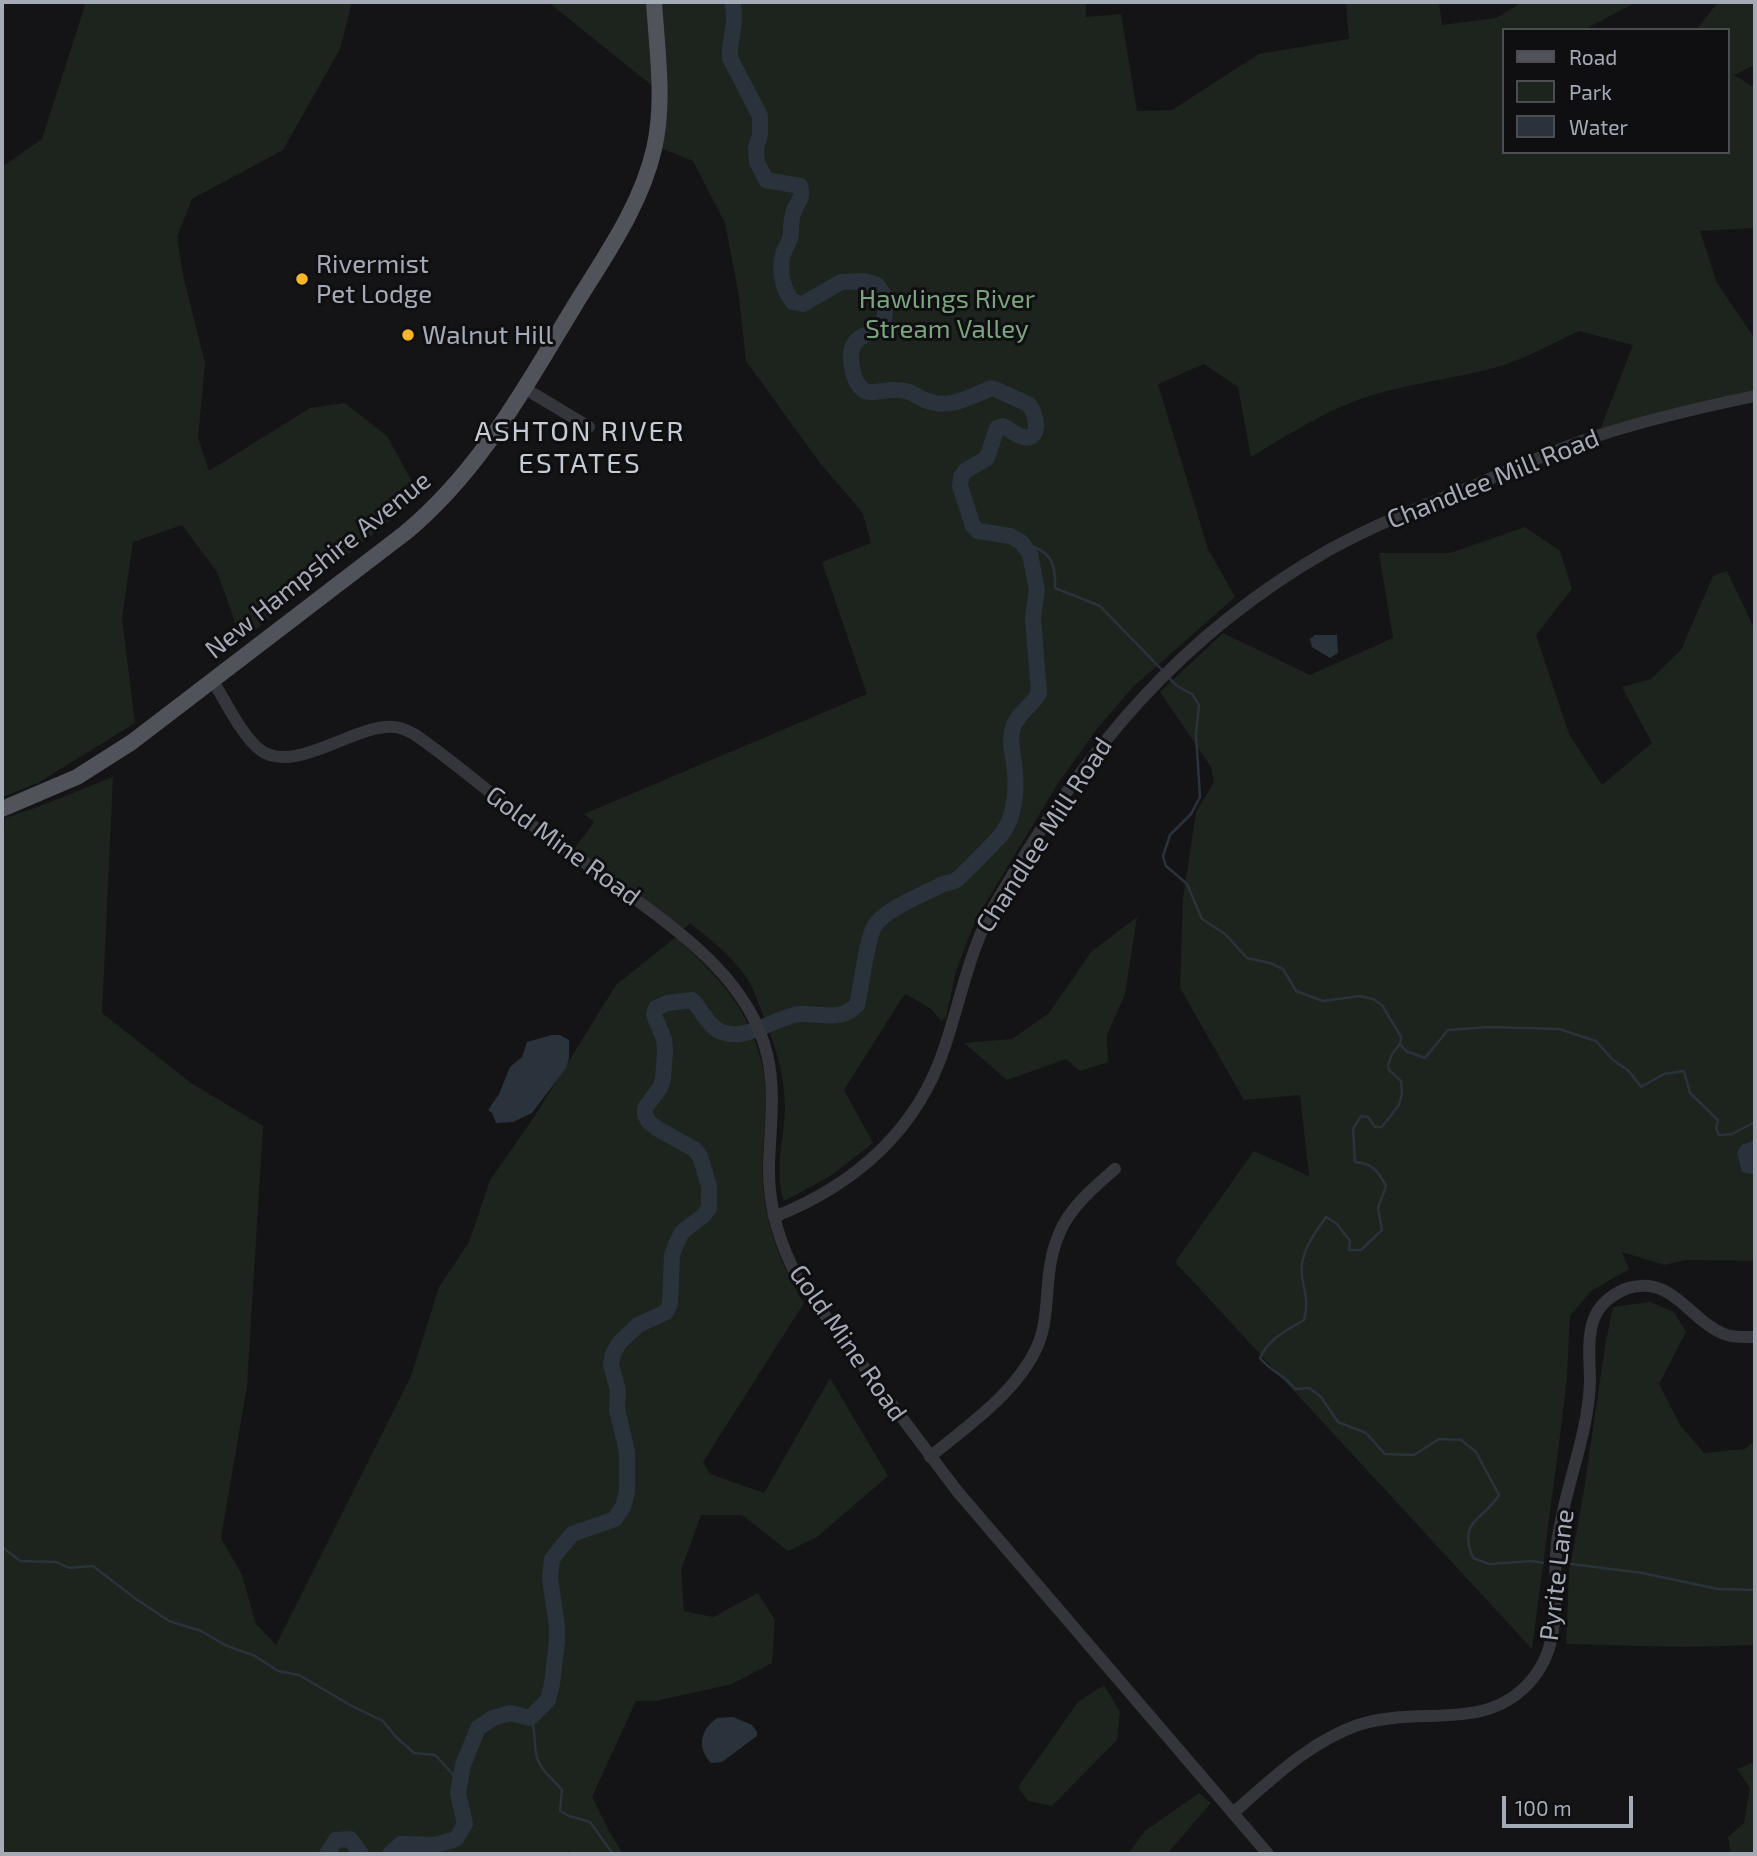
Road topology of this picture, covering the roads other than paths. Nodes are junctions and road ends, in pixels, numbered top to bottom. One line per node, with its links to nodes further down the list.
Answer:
1 (654, 2): 2 (main road, New Hampshire Avenue)
2 (524, 388): 4 (street); 5 (main road, New Hampshire Avenue)
3 (1755, 396): 8 (street, Chandlee Mill Road)
4 (589, 427)
5 (213, 681): 6 (main road, New Hampshire Avenue); 8 (street, Gold Mine Road)
6 (2, 809)
7 (1115, 1169): 10 (street)
8 (775, 1217): 10 (street, Gold Mine Road)
9 (1755, 1337): 11 (street, Pyrite Lane)
10 (930, 1457): 11 (street, Gold Mine Road)
11 (1233, 1813): 12 (street, Gold Mine Road)
12 (1268, 1854)

